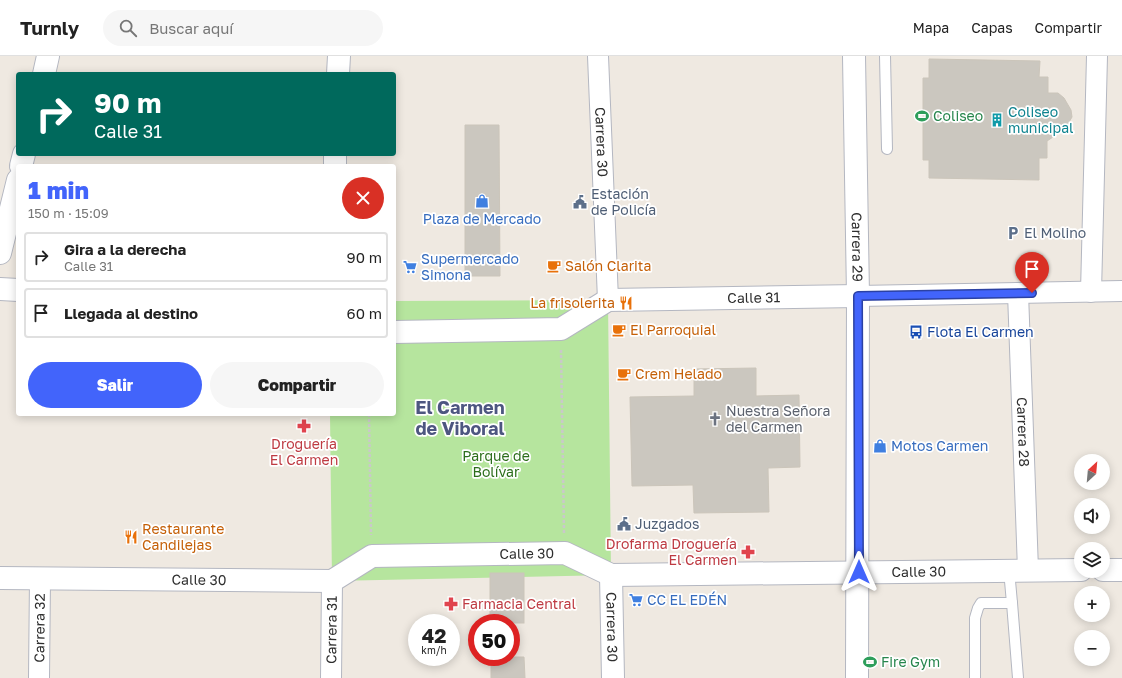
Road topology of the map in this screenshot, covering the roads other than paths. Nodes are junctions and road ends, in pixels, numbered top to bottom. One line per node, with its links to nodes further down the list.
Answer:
1 (48, 56): 7 (main road)
2 (339, 56): 8 (main road)
3 (598, 56): 18 (street, Carrera 30)
4 (854, 56): 17 (main road, Carrera 29)
5 (885, 56): 9 (lane)
6 (1097, 56): 15 (street)
7 (44, 72)
8 (338, 72)
9 (886, 149)
10 (16, 188): 11 (main road)
11 (0, 253)
12 (0, 289): 13 (main road)
13 (16, 290)
14 (1122, 291): 15 (street, Calle 31)
15 (1091, 292): 16 (street, Calle 31)
16 (1018, 293): 17 (street, Calle 31); 20 (street, Carrera 28)
17 (858, 296): 18 (main road, Calle 31); 24 (main road, Carrera 29)
18 (608, 300): 19 (main road)
19 (396, 332)
20 (1019, 570): 21 (main road, Calle 30); 24 (main road, Calle 30); 29 (lane)
21 (1074, 570)
22 (1110, 570): 23 (main road)
23 (1122, 570)
24 (859, 572): 25 (main road, Calle 30); 33 (main road, Carrera 29)
25 (611, 575): 28 (main road, Calle 30); 32 (main road, Carrera 30)
26 (0, 578): 27 (main road, Calle 30)
27 (40, 578): 28 (main road, Calle 30); 30 (street, Carrera 32)
28 (332, 581): 31 (street, Carrera 31)
29 (1012, 603): 34 (lane); 35 (lane)
30 (39, 678)
31 (331, 678)
32 (613, 678)
33 (858, 678)
34 (975, 678)
35 (1018, 678)

